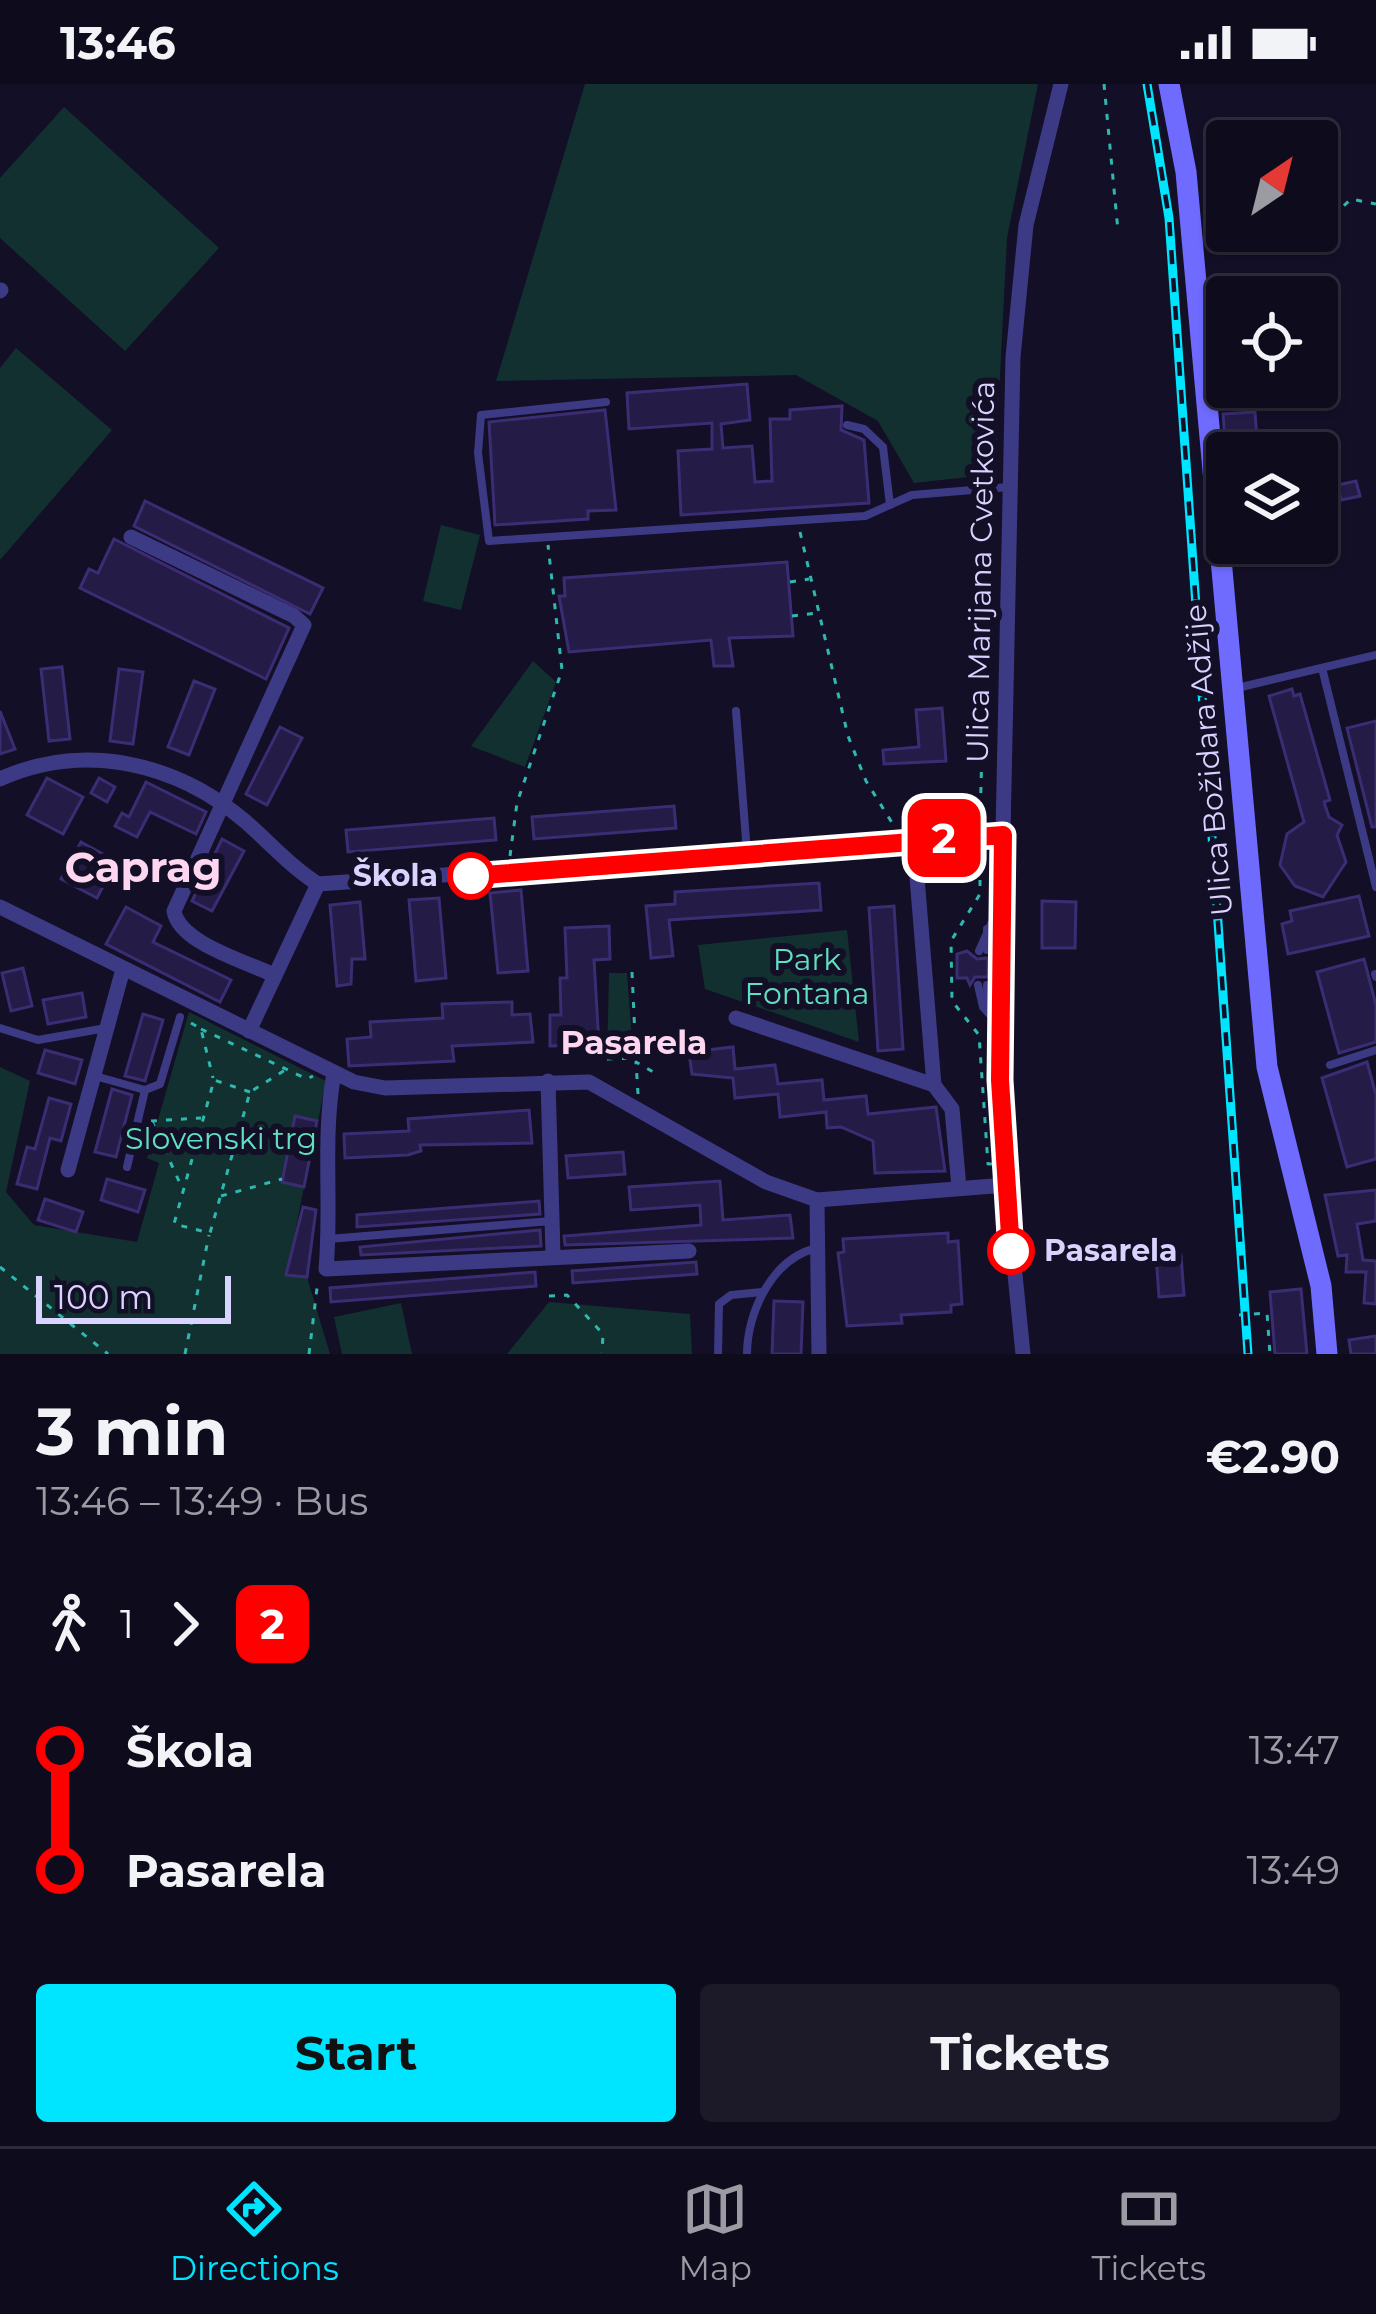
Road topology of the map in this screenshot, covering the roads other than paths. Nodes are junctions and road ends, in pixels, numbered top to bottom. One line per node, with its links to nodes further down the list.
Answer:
1 (1060, 84): 5 (street, Ulica Marijana Cvetkovića)
2 (1169, 84): 10 (main road, Ulica Božidara Adžije)
3 (606, 402): 6 (lane)
4 (847, 425): 6 (lane)
5 (1011, 487): 6 (lane); 14 (street, Ulica Marijana Cvetkovića)
6 (890, 505)
7 (131, 537): 13 (street)
8 (1376, 656): 9 (lane)
9 (1322, 668): 10 (lane); 18 (lane)
10 (1233, 689): 53 (main road, Ulica Božidara Adžije)
11 (736, 711): 16 (lane)
12 (0, 779): 13 (street)
13 (224, 806): 17 (street); 23 (street)
14 (1003, 835): 15 (street); 19 (street, Ulica Marijana Cvetkovića)
15 (909, 842): 16 (street); 36 (street)
16 (747, 855): 17 (street)
17 (318, 884): 23 (street)
18 (1376, 887)
19 (1000, 904): 21 (lane); 27 (street, Ulica Marijana Cvetkovića)
20 (0, 908): 22 (street)
21 (983, 950)
22 (123, 969): 29 (street); 30 (street)
23 (274, 975): 30 (street)
24 (982, 985): 27 (lane)
25 (181, 1017): 37 (lane)
26 (736, 1018): 36 (street)
27 (994, 1018): 40 (street, Ulica Marijana Cvetkovića)
28 (0, 1028): 29 (lane)
29 (107, 1028): 34 (street)
30 (249, 1031): 33 (street)
31 (1376, 1050): 32 (lane)
32 (1330, 1065)
33 (334, 1073): 35 (street); 44 (street)
34 (94, 1076): 37 (lane); 39 (street)
35 (548, 1081): 42 (street); 43 (street)
36 (934, 1085): 41 (street)
37 (145, 1090): 38 (lane)
38 (127, 1166)
39 (68, 1170)
40 (1006, 1185): 41 (street); 52 (street, Ulica Marijana Cvetkovića)
41 (959, 1188): 42 (street)
42 (817, 1200): 45 (street)
43 (554, 1220): 44 (lane); 47 (street)
44 (328, 1239): 47 (street)
45 (818, 1248): 48 (lane); 51 (street)
46 (689, 1251): 47 (street)
47 (553, 1254)
48 (763, 1292): 49 (lane); 50 (lane)
49 (718, 1354)
50 (747, 1354)
51 (819, 1354)
52 (1024, 1354)
53 (1327, 1354)

